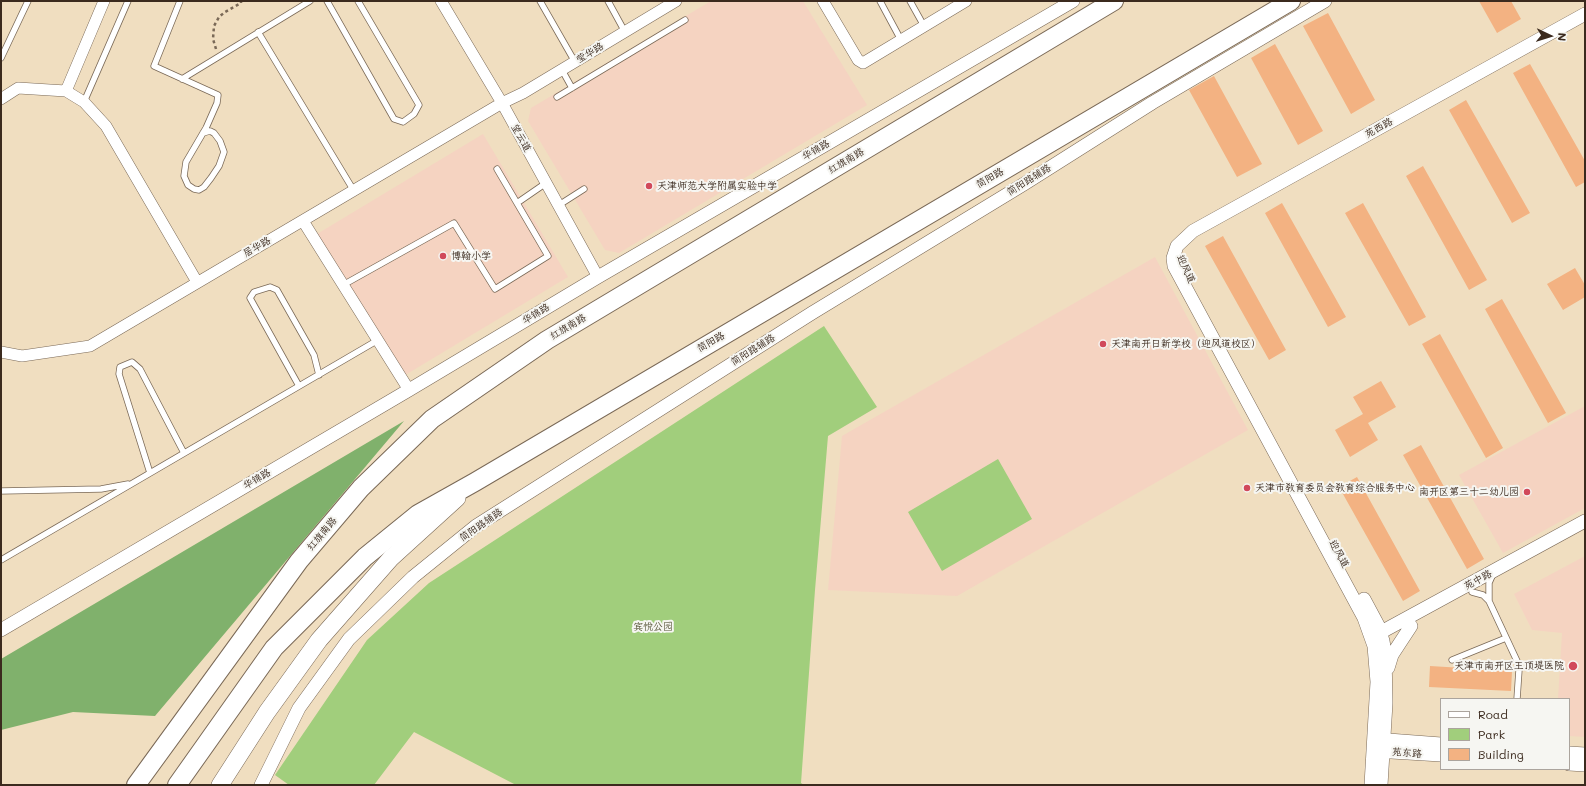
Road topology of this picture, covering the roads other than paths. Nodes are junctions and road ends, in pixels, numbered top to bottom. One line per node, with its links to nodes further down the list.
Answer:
1 (28, 1): 27 (lane)
2 (104, 1): 32 (street)
3 (128, 1): 35 (lane)
4 (180, 1): 30 (lane)
5 (310, 1): 24 (lane)
6 (327, 1): 7 (lane)
7 (358, 1)
8 (441, 1): 36 (street, 望云道)
9 (540, 1): 28 (lane)
10 (608, 1): 25 (lane)
11 (676, 1): 20 (street, 莹华路)
12 (823, 1): 26 (street)
13 (880, 1): 26 (lane)
14 (910, 1): 23 (lane)
15 (1073, 1): 46 (street, 华锦路)
16 (1114, 1): 80 (highway, 红旗南路)
17 (1291, 1): 56 (highway, 简阳路)
18 (1324, 1): 79 (street, 简阳路辅路)
19 (963, 2): 23 (street)
20 (663, 4): 25 (street, 莹华路)
21 (1585, 14): 45 (street, 苑西路)
22 (684, 20): 31 (lane)
23 (924, 26): 26 (street)
24 (258, 32): 30 (lane); 41 (lane)
25 (625, 32): 28 (street, 莹华路)
26 (901, 40)
27 (1, 58)
28 (575, 62): 29 (street, 莹华路)
29 (562, 70): 31 (lane); 36 (street, 莹华路)
30 (182, 79): 37 (lane)
31 (572, 88): 33 (lane)
32 (66, 91): 34 (street); 35 (street)
33 (557, 97)
34 (1, 99)
35 (84, 102): 47 (street)
36 (502, 103): 39 (street, 望云道); 41 (street, 居华路)
37 (203, 133): 37 (lane)
38 (497, 169): 42 (lane)
39 (546, 183): 42 (lane); 43 (street, 望云道)
40 (584, 189): 43 (lane)
41 (354, 191): 44 (street, 居华路)
42 (517, 203): 48 (lane)
43 (559, 206): 46 (street, 望云道)
44 (303, 221): 47 (street, 居华路); 48 (street)
45 (1177, 246): 68 (street, 迎风道)
46 (598, 277): 53 (street, 华锦路)
47 (197, 282): 50 (street, 居华路)
48 (344, 285): 49 (street)
49 (378, 340): 51 (lane); 53 (street)
50 (1, 352)
51 (319, 375): 52 (lane); 52 (lane)
52 (300, 386): 54 (lane)
53 (409, 390): 66 (street, 华锦路)
54 (184, 453): 55 (lane); 55 (lane)
55 (150, 473): 57 (lane)
56 (475, 482): 81 (highway); 82 (main road)
57 (133, 484): 58 (lane); 61 (lane)
58 (1, 491)
59 (1585, 521): 62 (street, 苑中路)
60 (1585, 530): 62 (street, 苑中路)
61 (1, 560)
62 (1492, 577): 63 (street, 苑中路); 64 (lane); 68 (street, 苑中路)
63 (1472, 592): 64 (lane); 65 (street, 苑中路)
64 (1489, 601): 67 (lane)
65 (1411, 626): 68 (street, 苑中路); 70 (street)
66 (1, 630)
67 (1506, 638): 69 (lane); 71 (lane)
68 (1377, 640): 70 (street, 迎风道); 73 (street, 迎风道)
69 (1452, 660)
70 (1386, 678): 73 (street, 迎风道)
71 (1517, 698)
72 (1440, 744): 73 (street, 苑东路)
73 (1380, 747): 76 (street, 苑东路); 83 (street, 迎风道)
74 (1570, 753): 75 (street)
75 (1585, 754)
76 (1440, 755)
77 (1570, 764): 78 (street)
78 (1585, 765)
79 (264, 784)
80 (136, 785)
81 (177, 785)
82 (220, 785)
83 (1374, 785)

